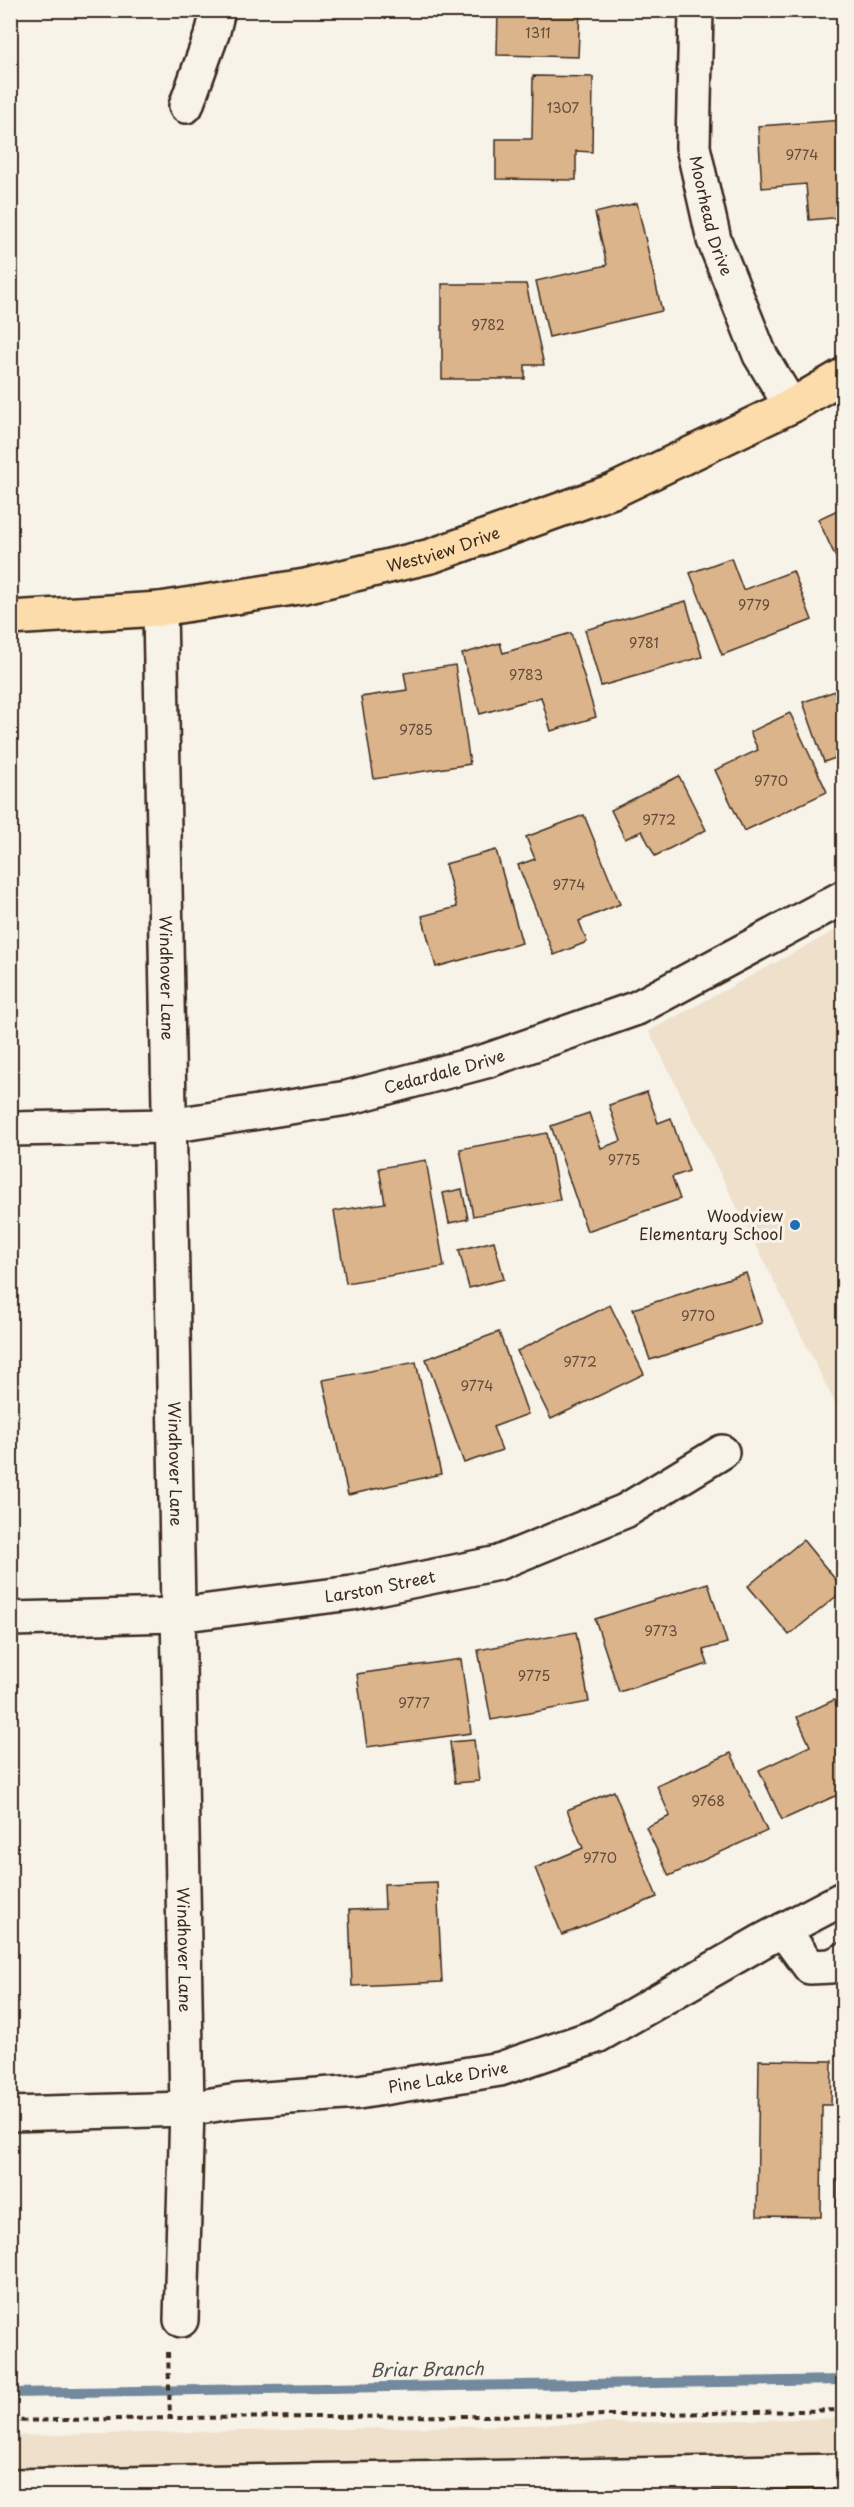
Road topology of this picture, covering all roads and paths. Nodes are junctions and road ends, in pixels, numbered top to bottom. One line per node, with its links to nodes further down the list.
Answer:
1 (218, 10): 3 (street)
2 (696, 10): 5 (street, Moorhead Drive)
3 (186, 106)
4 (843, 375): 5 (main road, Westview Drive)
5 (791, 406): 6 (main road, Westview Drive)
6 (160, 609): 7 (main road, Westview Drive); 9 (street, Windhover Lane)
7 (10, 618)
8 (843, 897): 9 (street, Cedardale Drive)
9 (169, 1126): 10 (street, Cedardale Drive); 12 (street, Windhover Lane)
10 (10, 1129)
11 (722, 1452): 12 (street, Larston Street)
12 (177, 1615): 13 (street, Larston Street); 17 (street, Windhover Lane)
13 (10, 1618)
14 (843, 1898): 15 (street, Pine Lake Drive)
15 (783, 1930): 16 (street); 17 (street, Pine Lake Drive)
16 (843, 1960)
17 (187, 2109): 18 (street, Pine Lake Drive); 19 (street, Windhover Lane)
18 (10, 2114)
19 (181, 2320): 21 (path)
20 (843, 2410): 21 (path)
21 (170, 2418): 22 (path)
22 (10, 2421)
23 (843, 2470): 24 (street)
24 (10, 2486)

